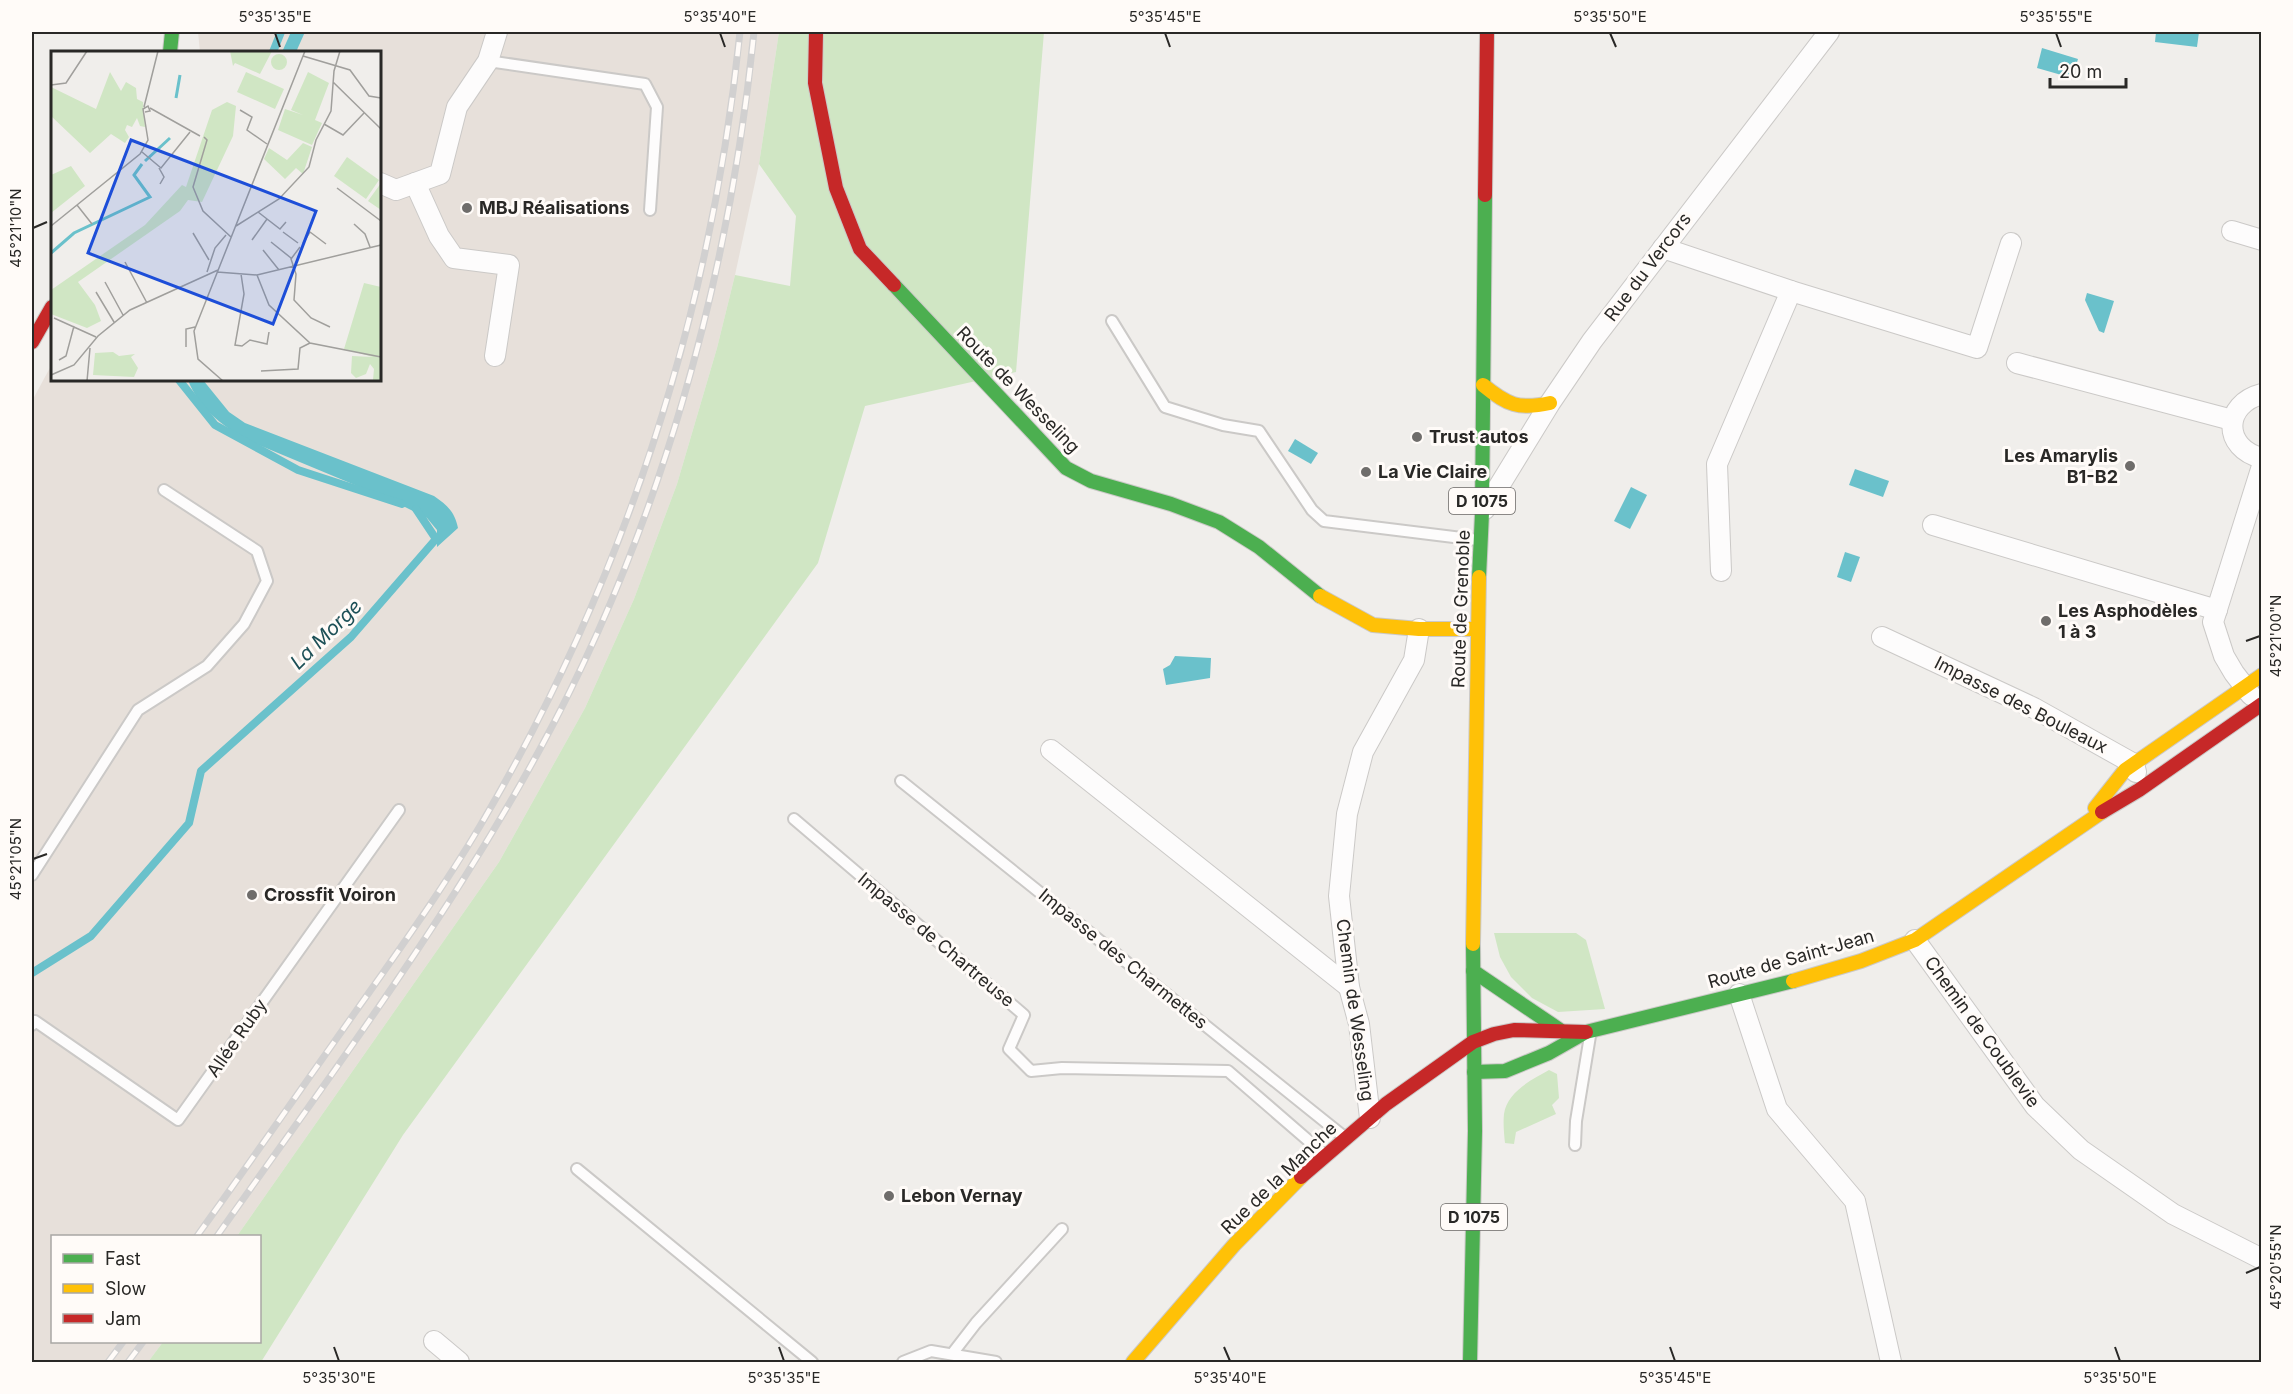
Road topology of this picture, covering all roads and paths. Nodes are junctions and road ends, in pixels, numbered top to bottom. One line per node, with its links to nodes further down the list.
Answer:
1 (172, 32): 6 (main road)
2 (497, 32): 7 (street)
3 (816, 32): 34 (main road, Route de Wesseling)
4 (1487, 32): 21 (main road, Route de Grenoble / D 1075)
5 (1829, 32): 14 (street, Rue du Vercors)
6 (170, 51)
7 (488, 61): 9 (street); 10 (lane)
8 (381, 183): 9 (street)
9 (415, 183): 19 (street)
10 (650, 210)
11 (2232, 231): 12 (street)
12 (2262, 240)
13 (2011, 243): 15 (street)
14 (1662, 248): 15 (street); 23 (street, Rue du Vercors)
15 (1791, 291): 32 (street)
16 (51, 309): 18 (main road)
17 (1112, 321): 31 (lane)
18 (32, 342)
19 (495, 356)
20 (2017, 363): 24 (street)
21 (1484, 385): 23 (main road); 29 (main road, Route de Grenoble / D 1075)
22 (2262, 394): 24 (street)
23 (1547, 409): 25 (main road); 29 (street, Rue du Vercors)
24 (2232, 420): 26 (street)
25 (1523, 422)
26 (2262, 458)
27 (2262, 466): 33 (street)
28 (164, 490): 47 (lane)
29 (1482, 513): 31 (main road, Route de Grenoble / D 1075)
30 (1933, 525): 33 (street)
31 (1481, 540): 35 (main road, Route de Grenoble / D 1075)
32 (1721, 571)
33 (2217, 610): 38 (street)
34 (1419, 629): 35 (main road, Route de Wesseling); 50 (street, Chemin de Wesseling)
35 (1477, 629): 49 (main road, Route de Grenoble / D 1075)
36 (1882, 637): 41 (street, Impasse des Bouleaux)
37 (2262, 675): 38 (main road, Route de Saint-Jean)
38 (2245, 686): 39 (street); 41 (main road, Route de Saint-Jean)
39 (2260, 708): 43 (main road, Route de Saint-Jean)
40 (1051, 750): 50 (street)
41 (2134, 764): 43 (street); 46 (main road, Route de Saint-Jean)
42 (901, 781): 58 (lane, Impasse des Charmettes)
43 (2139, 790): 46 (main road, Route de Saint-Jean)
44 (399, 810): 52 (lane, Allée Ruby)
45 (794, 819): 60 (lane, Impasse de Chartreuse)
46 (2080, 826): 48 (main road, Route de Saint-Jean)
47 (32, 875)
48 (1915, 940): 51 (main road, Route de Saint-Jean); 63 (street, Chemin de Coublevie)
49 (1473, 971): 53 (main road, Route de Saint-Jean); 55 (main road, Route de Grenoble / D 1075)
50 (1348, 987): 57 (street, Chemin de Wesseling)
51 (1739, 994): 54 (main road, Route de Saint-Jean); 72 (street)
52 (32, 1025)
53 (1560, 1030): 54 (main road, Route de Saint-Jean); 55 (main road, Route de Saint-Jean)
54 (1588, 1031): 56 (main road, Route de Saint-Jean); 59 (lane)
55 (1473, 1043): 56 (main road, D 1075); 57 (main road, Rue de la Manche)
56 (1474, 1071): 71 (main road, D 1075)
57 (1370, 1118): 58 (main road, Rue de la Manche)
58 (1345, 1138): 60 (main road, Rue de la Manche)
59 (1575, 1145)
60 (1325, 1155): 70 (main road, Rue de la Manche)
61 (577, 1168): 67 (lane)
62 (1062, 1229): 65 (lane)
63 (2262, 1259)
64 (434, 1341): 66 (street)
65 (952, 1354): 68 (lane); 69 (lane)
66 (459, 1362)
67 (812, 1362)
68 (903, 1362)
69 (996, 1362)
70 (1133, 1362)
71 (1470, 1362)
72 (1891, 1362)

